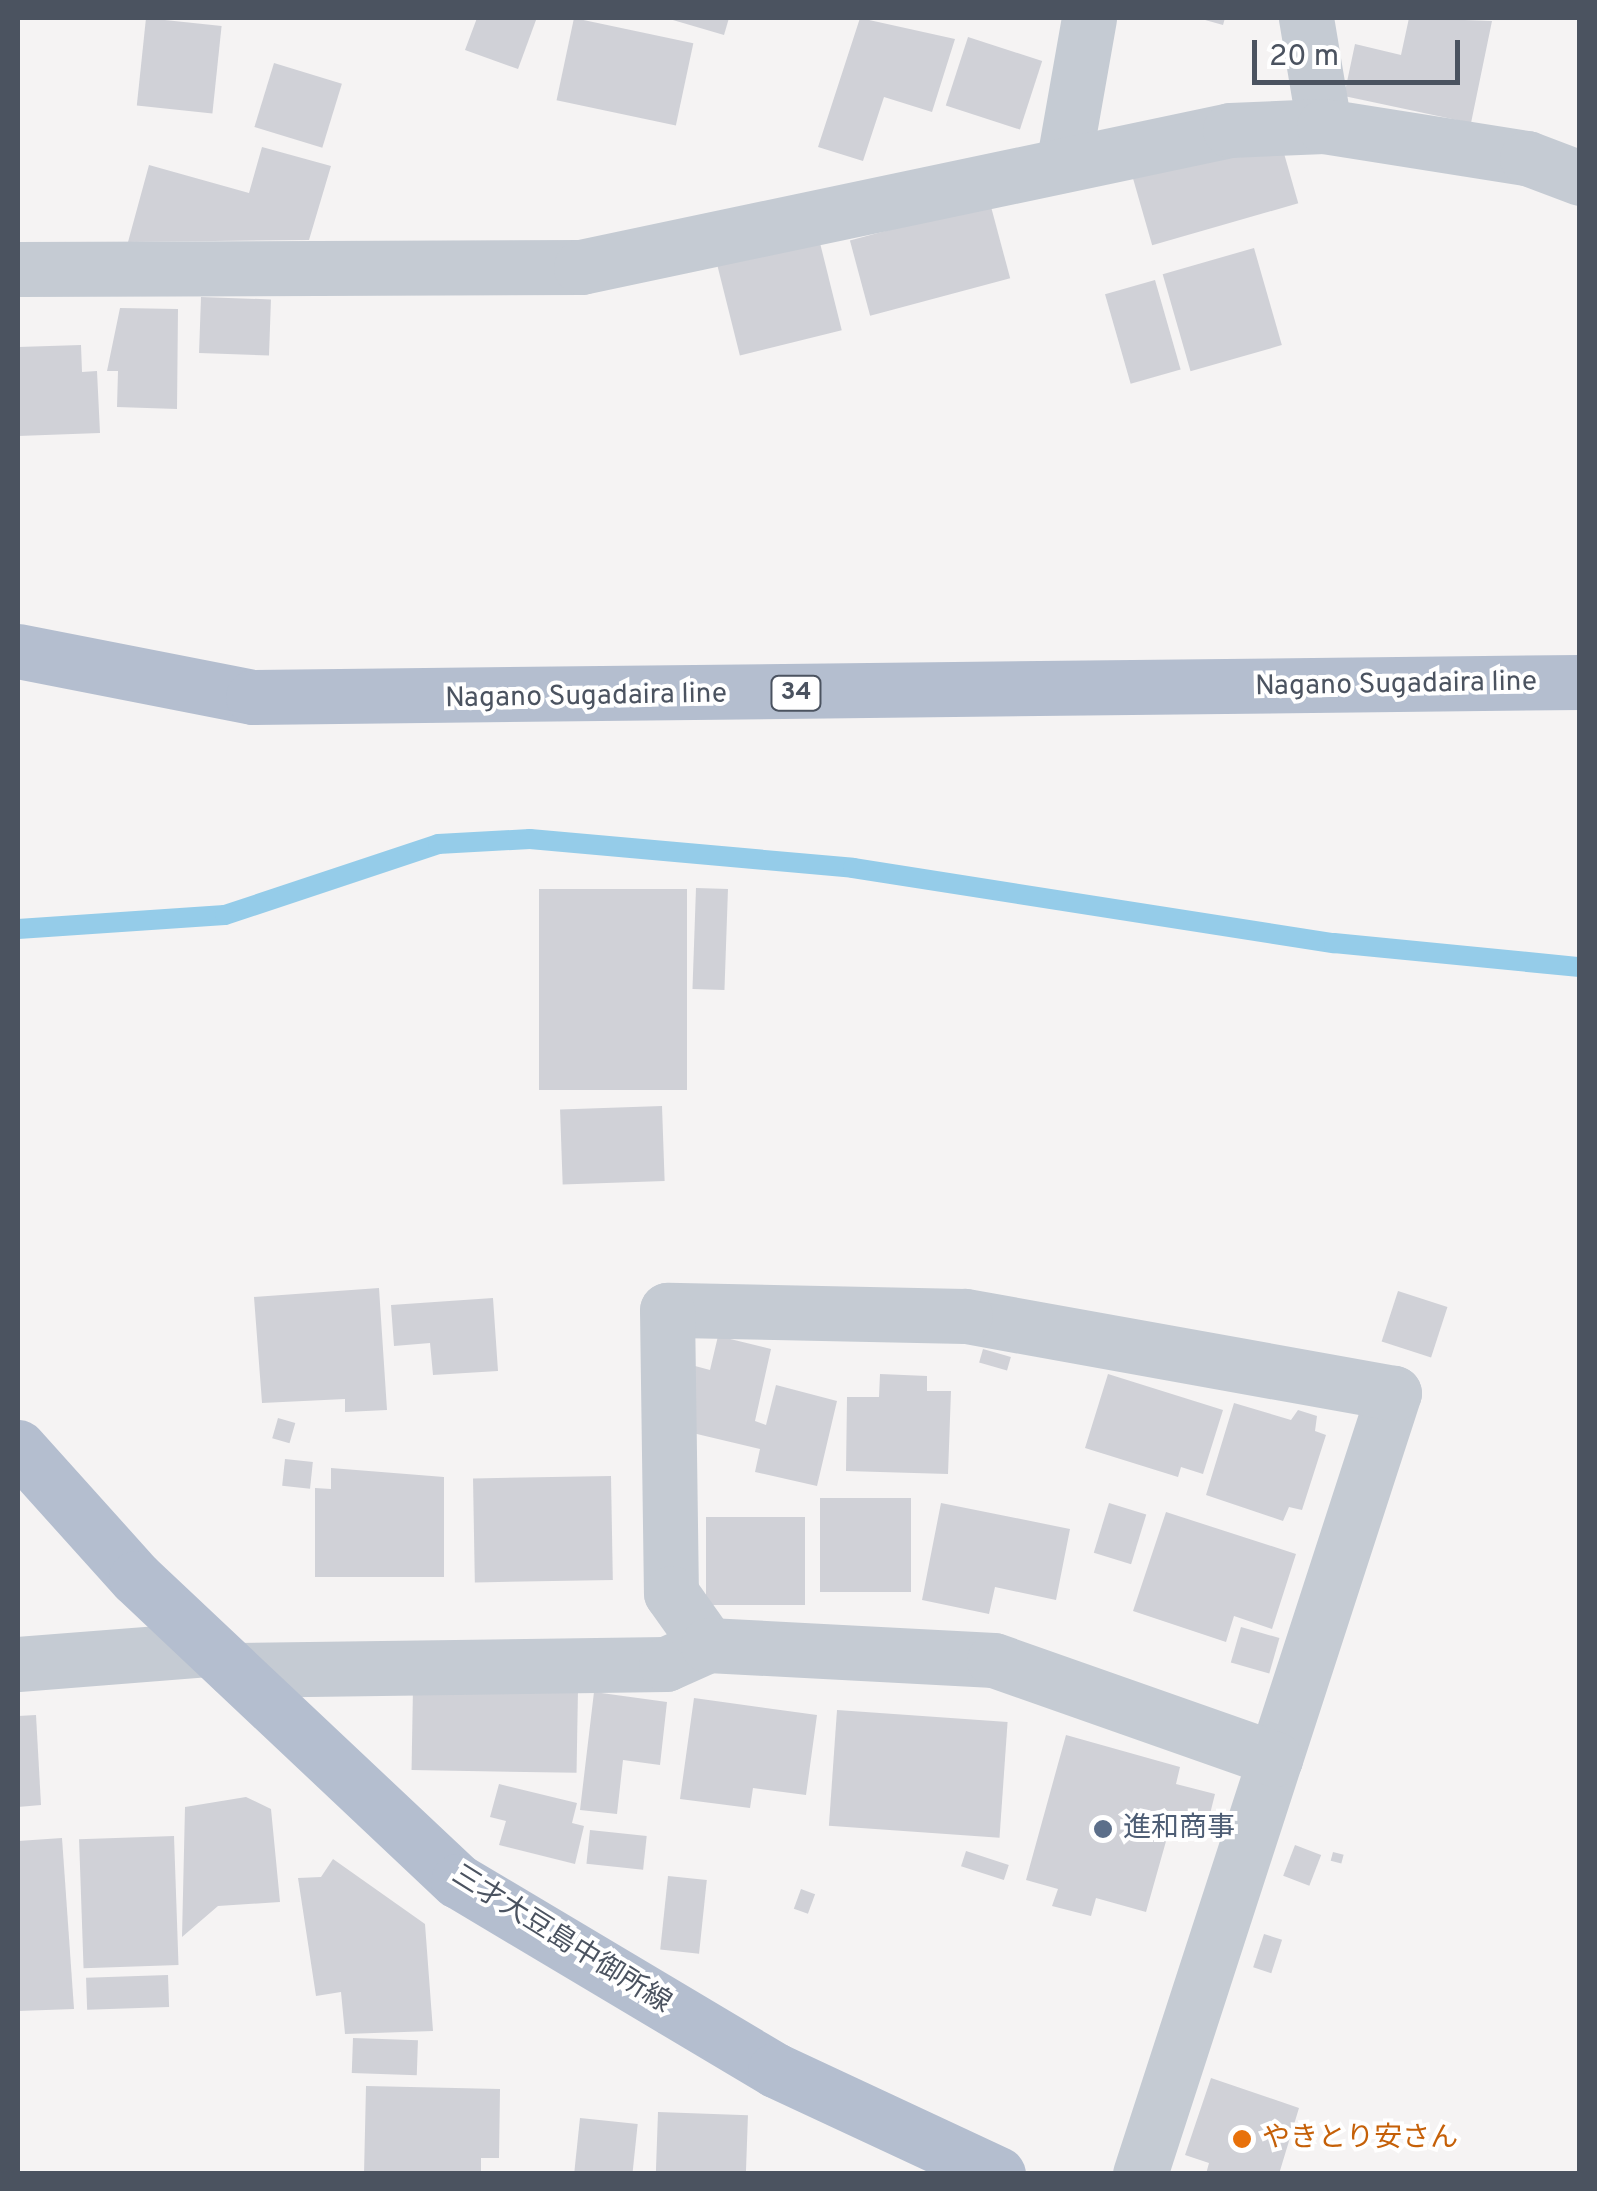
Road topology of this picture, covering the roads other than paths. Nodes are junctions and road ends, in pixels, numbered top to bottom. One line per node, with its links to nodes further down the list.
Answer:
1 (1089, 18): 4 (street)
2 (1306, 18): 3 (street)
3 (1324, 126): 4 (street); 5 (street)
4 (1064, 160): 6 (street)
5 (1580, 178)
6 (18, 269)
7 (18, 651): 8 (main road, Nagano Sugadaira line / 34)
8 (1580, 682)
9 (18, 1447): 11 (main road, 三才大豆島中御所線)
10 (708, 1645): 11 (street); 13 (street); 13 (street)
11 (222, 1659): 12 (street); 14 (main road, 三才大豆島中御所線)
12 (18, 1664)
13 (1275, 1759): 15 (street)
14 (998, 2174)
15 (1140, 2174)

